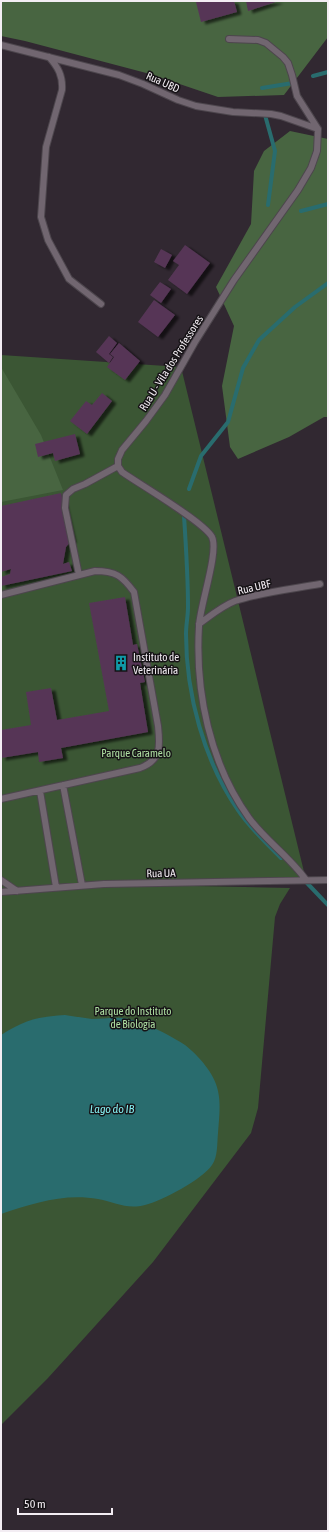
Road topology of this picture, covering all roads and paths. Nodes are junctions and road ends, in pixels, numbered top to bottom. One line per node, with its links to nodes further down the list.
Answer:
1 (229, 39): 4 (lane)
2 (1, 45): 3 (lane, Rua UBD)
3 (49, 57): 4 (lane, Rua UBD); 5 (lane)
4 (318, 129): 6 (lane, Rua U - Vila dos Professores)
5 (101, 304)
6 (118, 466): 7 (lane); 10 (lane)
7 (79, 575): 9 (lane); 11 (lane)
8 (320, 584): 10 (lane, Rua UBF)
9 (1, 595)
10 (199, 624): 15 (lane)
11 (63, 785): 12 (lane); 17 (lane)
12 (40, 791): 13 (lane); 18 (lane)
13 (1, 798)
14 (1, 880): 19 (lane)
15 (306, 880): 16 (lane, Rua UA); 17 (lane, Rua UA)
16 (325, 880)
17 (82, 885): 18 (lane, Rua UA)
18 (56, 887): 19 (lane, Rua UA)
19 (16, 891): 20 (lane, Rua UA)
20 (1, 892)

